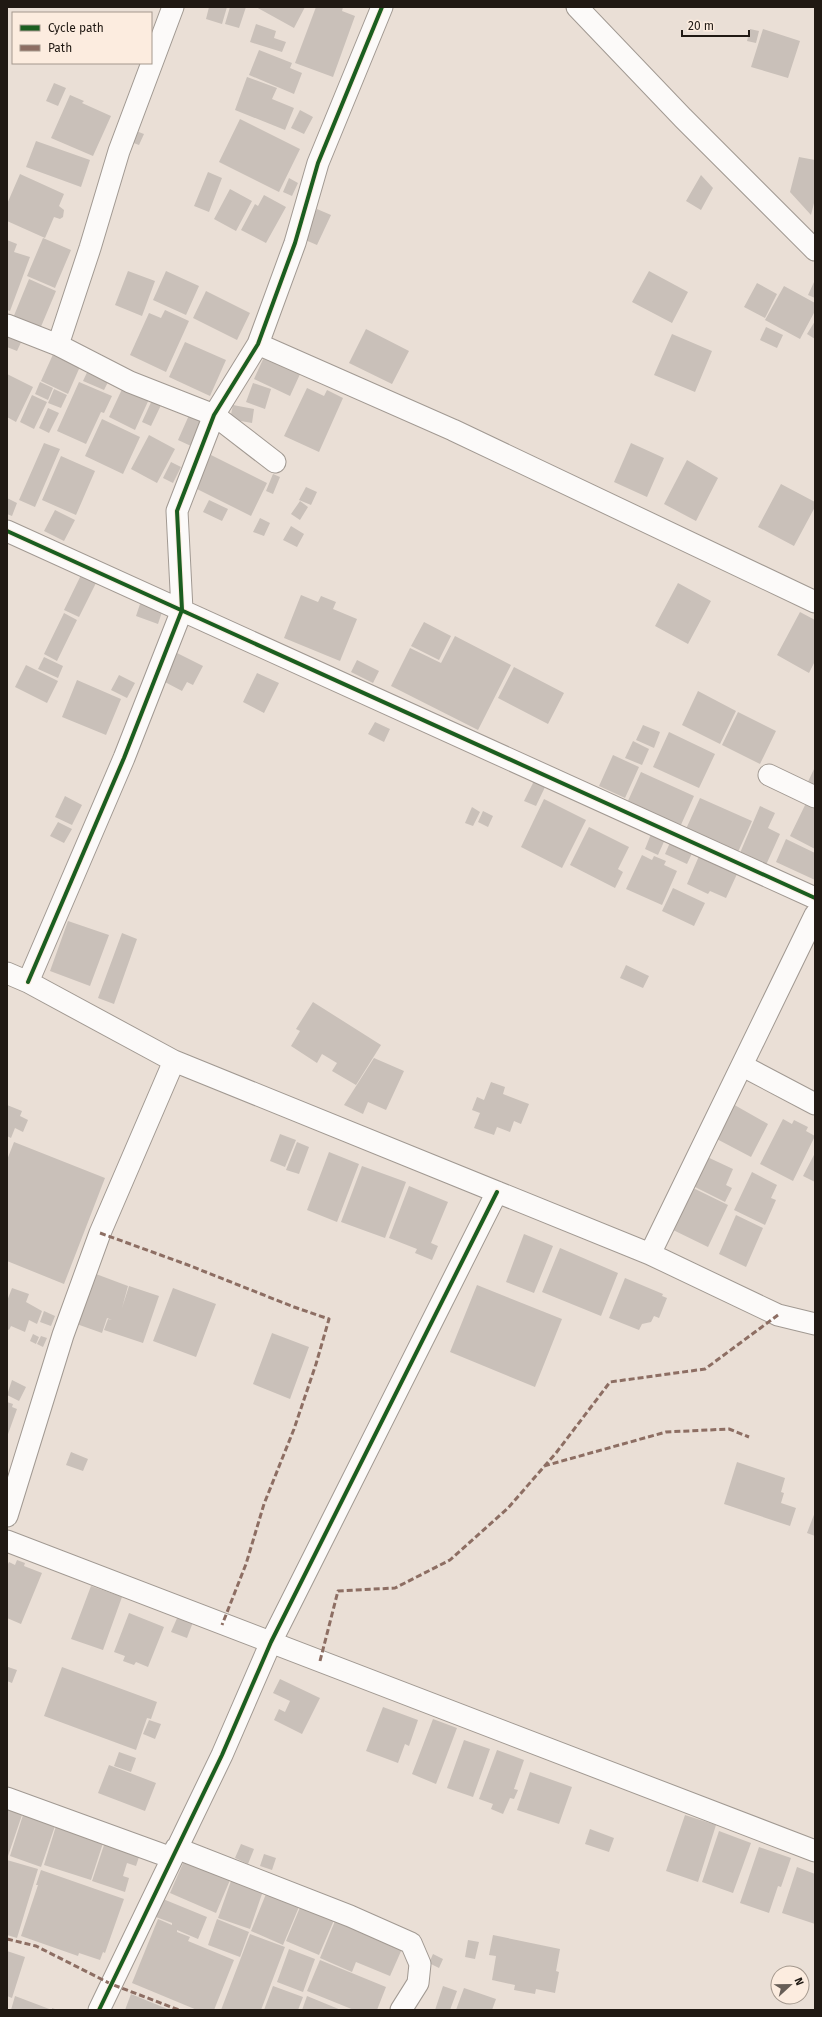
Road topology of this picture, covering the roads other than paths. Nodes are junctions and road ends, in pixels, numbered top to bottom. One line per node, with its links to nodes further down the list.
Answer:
1 (173, 7): 4 (street)
2 (578, 7): 6 (street)
3 (374, 11): 8 (street)
4 (152, 63)
5 (152, 64): 9 (street)
6 (815, 250)
7 (7, 325): 9 (street)
8 (258, 344): 10 (street); 13 (street)
9 (58, 345): 10 (street)
10 (214, 415): 11 (street); 14 (street)
11 (275, 462)
12 (7, 531): 14 (street)
13 (815, 602)
14 (182, 610): 17 (street); 20 (street)
15 (769, 775): 16 (street)
16 (815, 798)
17 (815, 898)
18 (815, 915): 22 (street)
19 (7, 973): 20 (street)
20 (28, 982): 21 (street)
21 (174, 1061): 24 (street); 27 (street)
22 (743, 1066): 23 (street); 25 (street)
23 (815, 1104)
24 (497, 1192): 25 (street); 29 (street)
25 (650, 1254): 26 (street)
26 (815, 1324)
27 (7, 1516)
28 (7, 1541): 29 (street)
29 (272, 1642): 31 (street); 32 (street)
30 (7, 1798): 32 (street)
31 (815, 1852)
32 (174, 1853): 33 (street); 34 (street)
33 (99, 2010)
34 (401, 2010)

